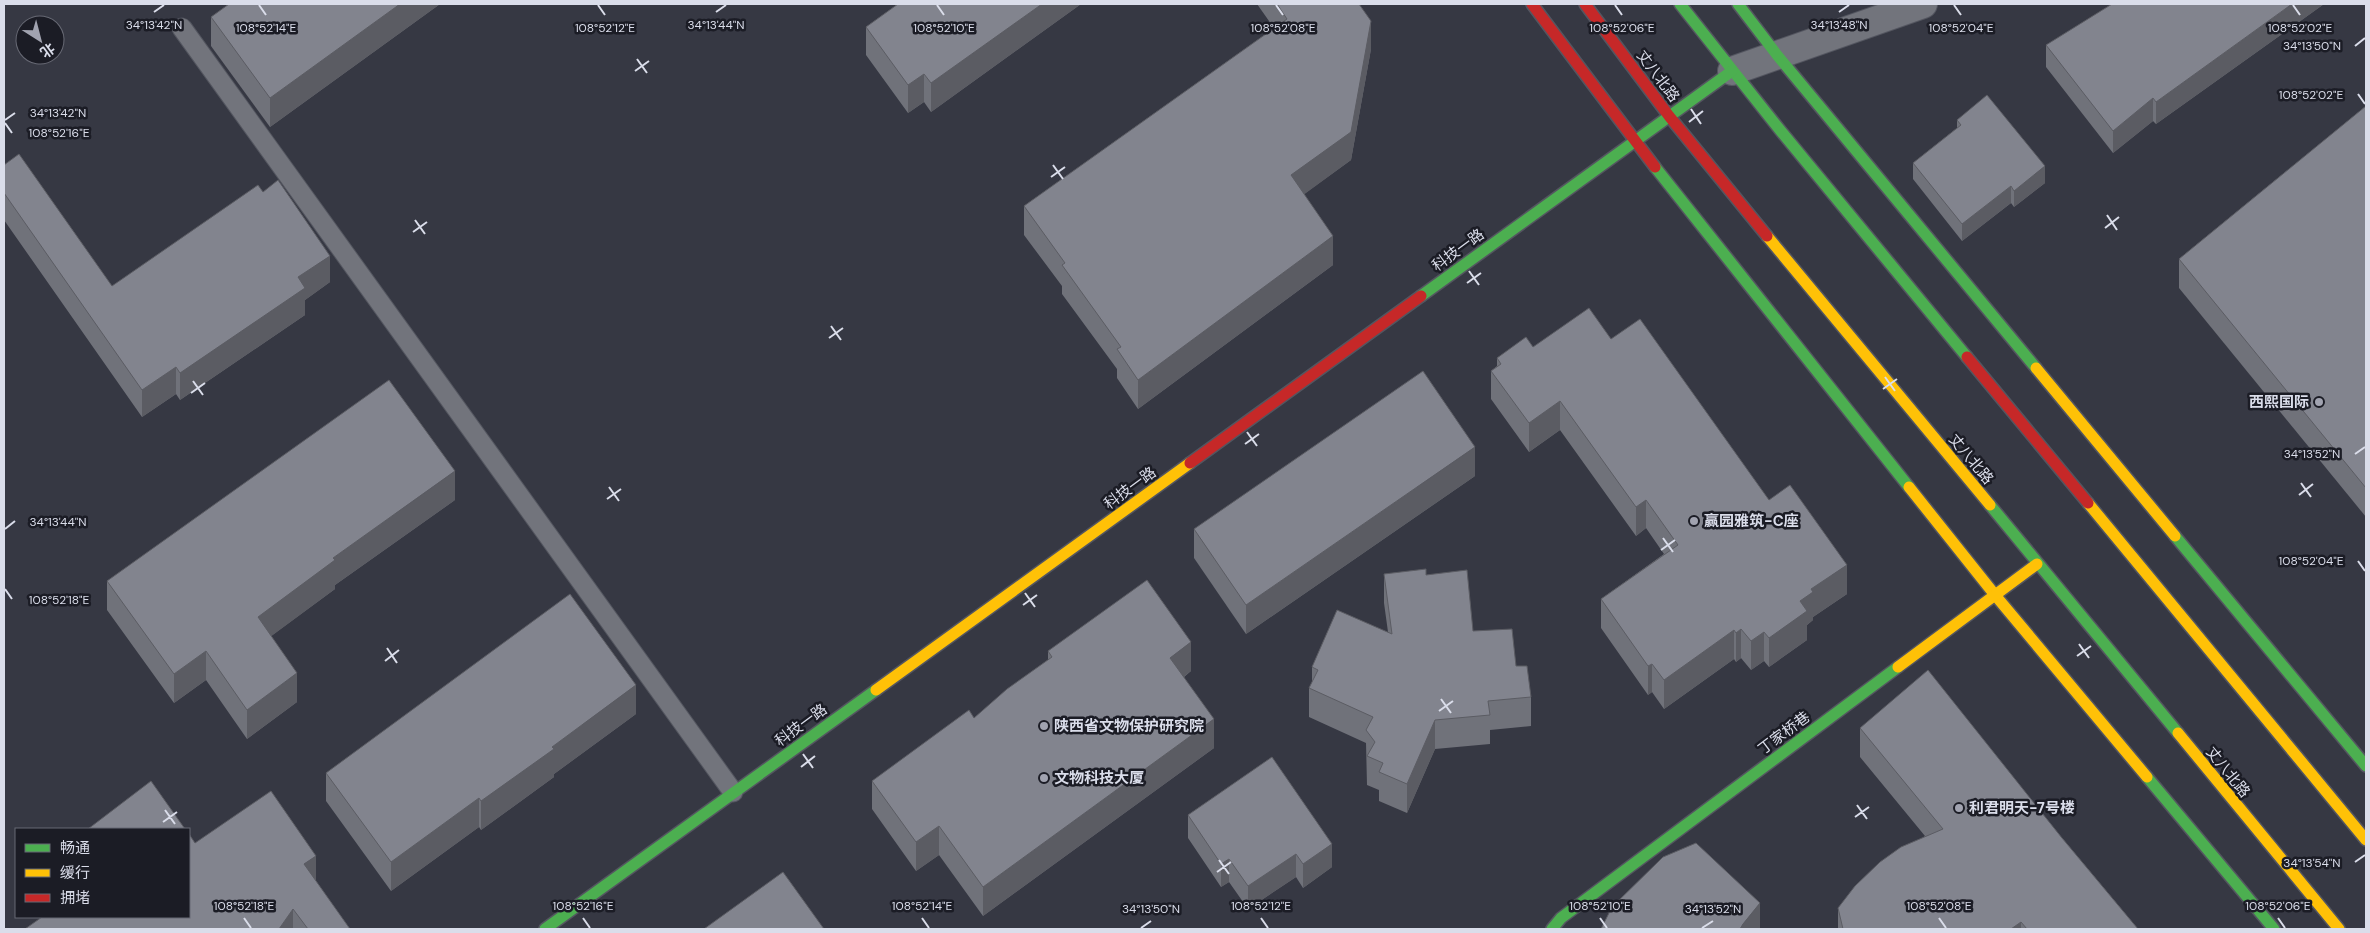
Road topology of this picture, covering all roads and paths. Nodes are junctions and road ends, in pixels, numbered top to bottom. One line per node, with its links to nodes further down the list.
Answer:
1 (1532, 4): 10 (main road)
2 (1585, 4): 9 (main road, 丈八北路)
3 (1680, 4): 8 (main road)
4 (1738, 4): 7 (main road)
5 (1923, 4): 7 (street)
6 (182, 28): 14 (lane)
7 (1777, 55): 8 (street); 13 (main road)
8 (1732, 71): 9 (main road, 科技一路); 15 (main road)
9 (1669, 116): 10 (main road, 科技一路); 11 (main road, 丈八北路)
10 (1635, 141): 12 (main road); 14 (main road, 科技一路)
11 (2037, 564): 12 (main road, 丁家桥巷); 19 (main road, 丈八北路)
12 (1995, 595): 17 (main road, 丁家桥巷); 18 (main road)
13 (2366, 766)
14 (733, 792): 16 (main road, 科技一路)
15 (2366, 840)
16 (545, 929)
17 (1552, 929)
18 (2274, 929)
19 (2339, 929)

